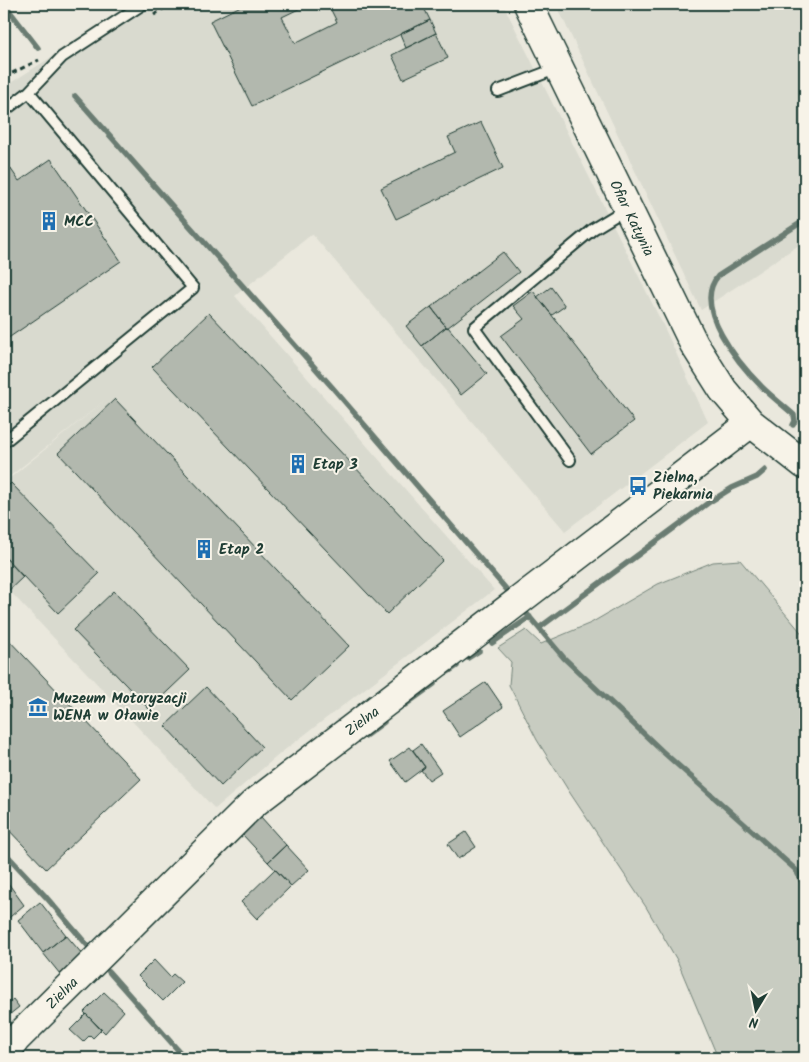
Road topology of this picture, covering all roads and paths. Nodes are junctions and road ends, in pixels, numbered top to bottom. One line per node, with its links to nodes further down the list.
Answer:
1 (143, 4): 3 (lane)
2 (528, 4): 4 (street, Ofiar Katynia)
3 (62, 57): 5 (path); 7 (lane)
4 (559, 67): 6 (lane); 9 (street, Ofiar Katynia)
5 (4, 77)
6 (498, 91)
7 (29, 92): 8 (lane); 11 (lane)
8 (4, 111)
9 (627, 208): 10 (street, Ofiar Katynia); 12 (lane)
10 (751, 423): 13 (street, Ofiar Katynia); 14 (street, Zielna)
11 (4, 442)
12 (570, 460)
13 (805, 466)
14 (4, 1055)

